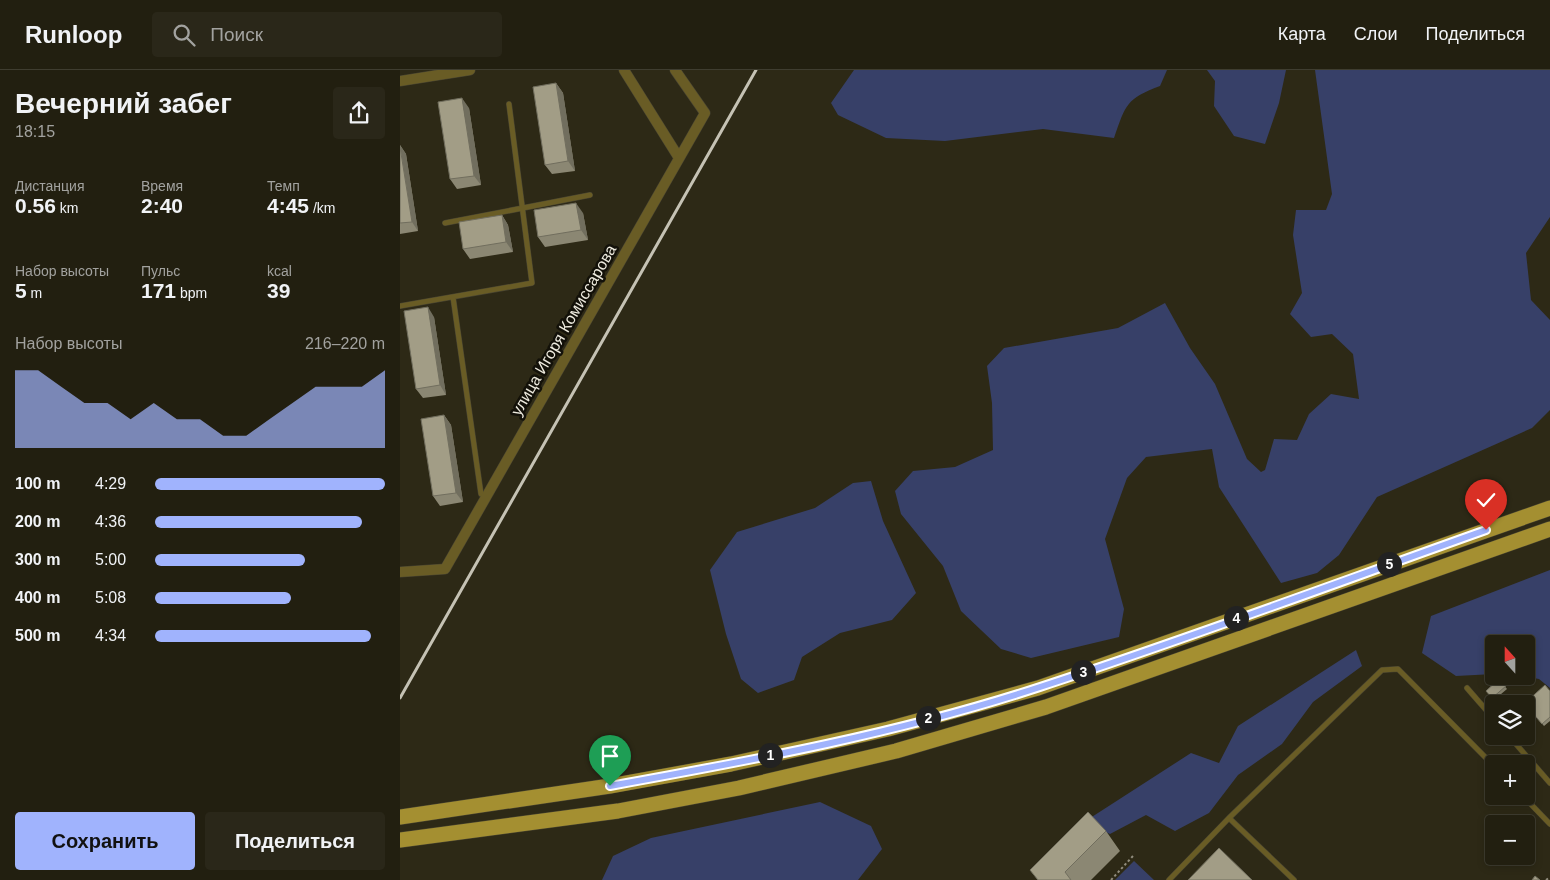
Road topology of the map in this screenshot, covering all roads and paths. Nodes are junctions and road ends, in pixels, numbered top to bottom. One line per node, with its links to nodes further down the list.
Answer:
1 (470, 70): 4 (street)
2 (624, 70): 6 (street)
3 (674, 70): 6 (street, улица Игоря Комиссарова)
4 (400, 81)
5 (509, 104): 8 (lane)
6 (678, 158): 15 (street, улица Игоря Комиссарова)
7 (590, 195): 8 (lane)
8 (522, 208): 9 (lane); 10 (lane)
9 (445, 223)
10 (453, 297): 11 (lane); 12 (lane)
11 (400, 306)
12 (481, 494)
13 (1550, 508): 24 (main road)
14 (1550, 529): 27 (main road)
15 (400, 572)
16 (1466, 688): 17 (lane)
17 (1485, 709)
18 (1517, 745): 21 (lane)
19 (1485, 757): 25 (lane)
20 (1550, 772): 21 (lane)
21 (1545, 777): 22 (lane)
22 (1550, 783)
23 (1532, 805): 26 (lane)
24 (400, 817)
25 (1229, 818): 31 (lane); 32 (lane)
26 (1550, 824)
27 (400, 840)
28 (1133, 856): 30 (path)
29 (1550, 877): 33 (path)
30 (1111, 880)
31 (1169, 880)
32 (1294, 880)
33 (1546, 880)

